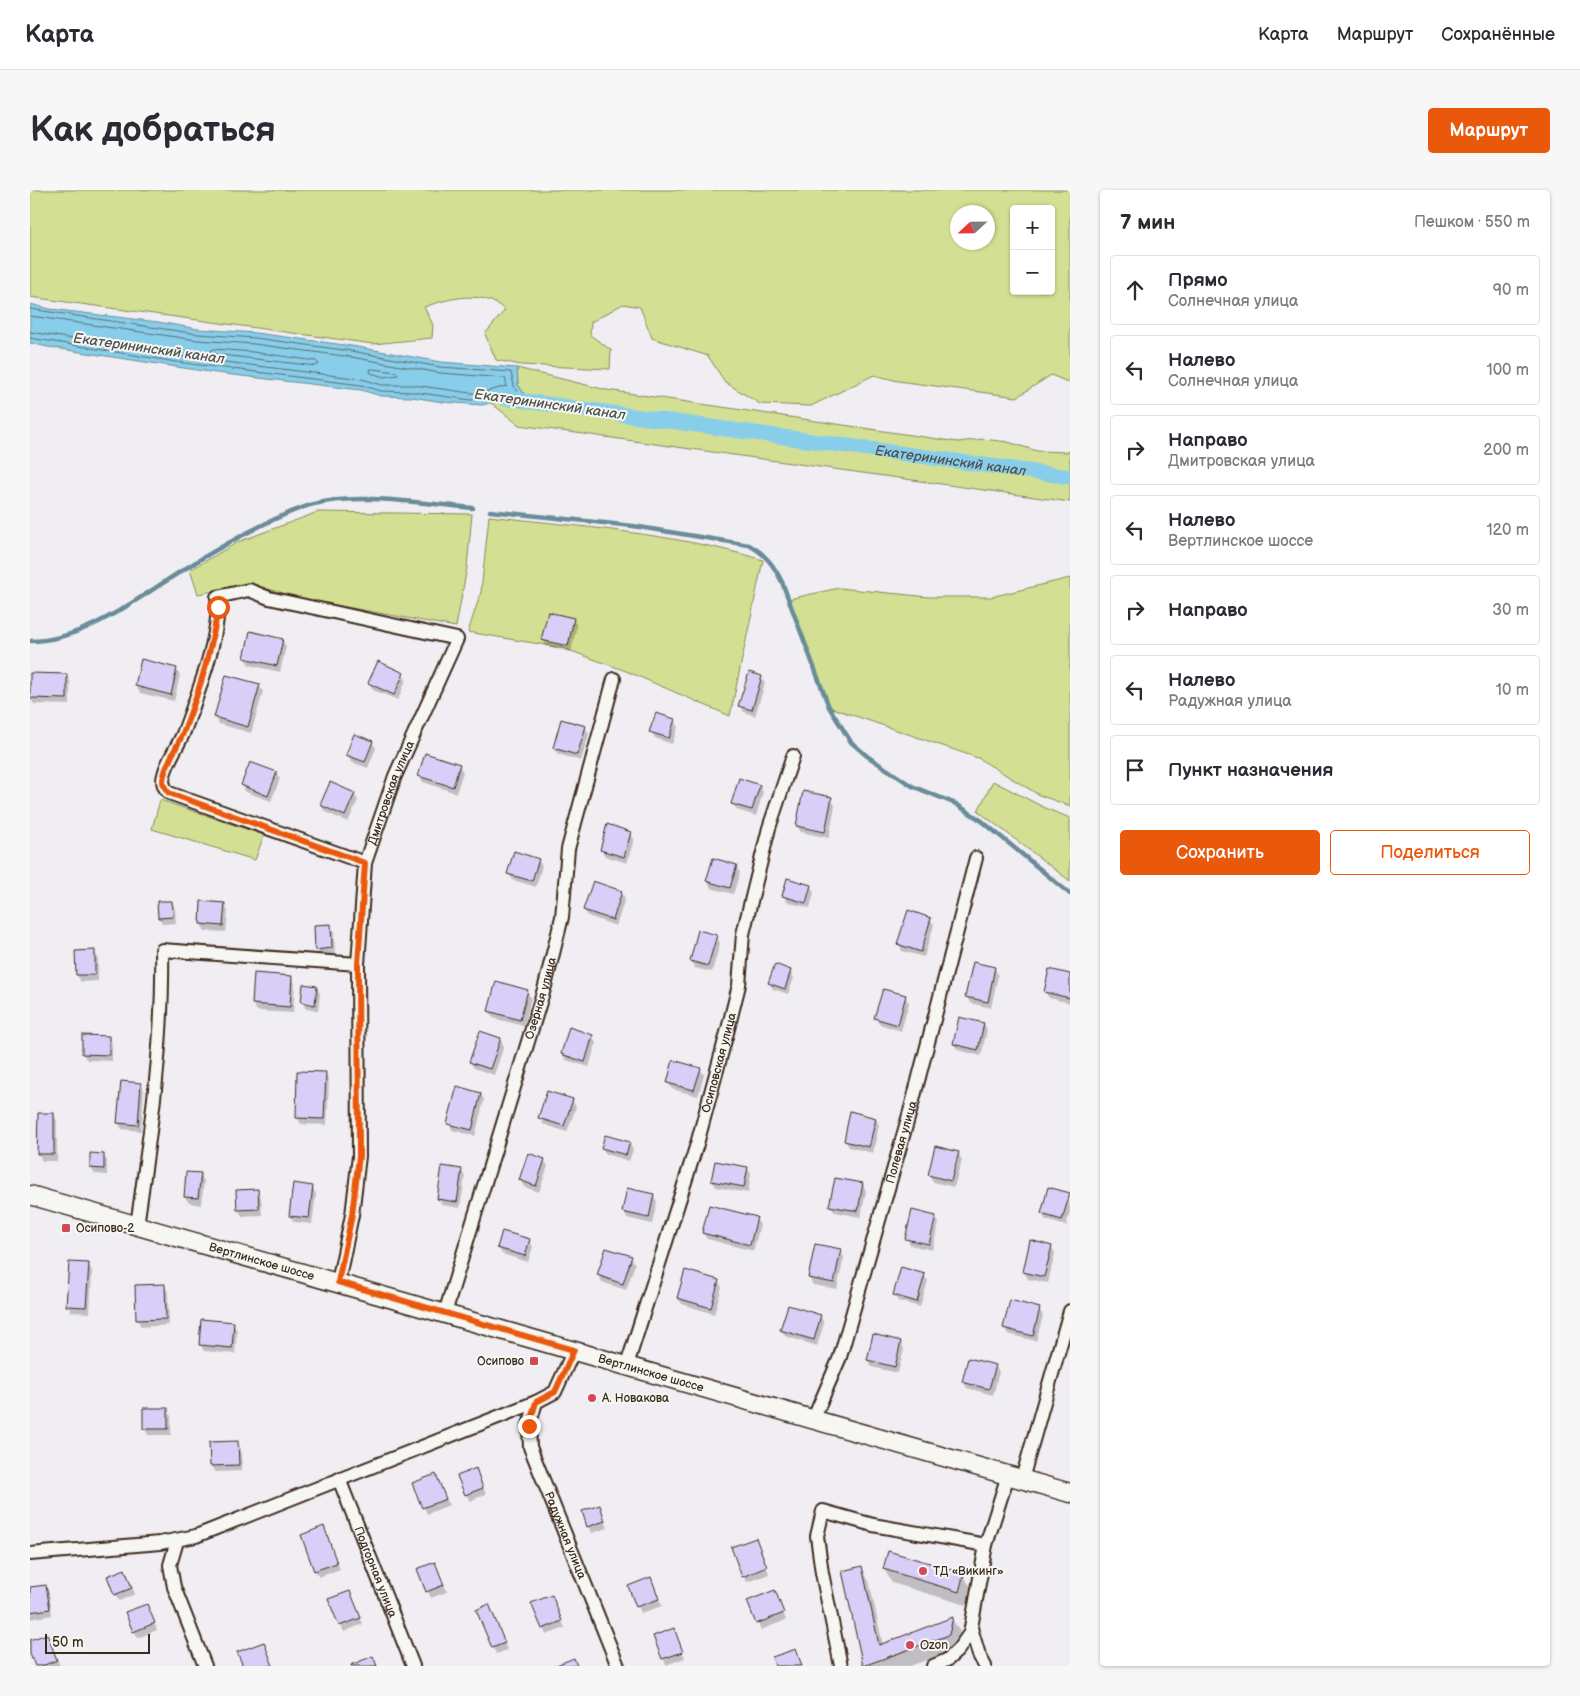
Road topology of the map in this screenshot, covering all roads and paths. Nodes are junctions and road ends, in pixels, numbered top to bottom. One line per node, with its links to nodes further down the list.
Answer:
1 (614, 679): 10 (street, Озёрная улица)
2 (793, 756): 12 (street, Осиповская улица)
3 (976, 858): 14 (street, Полевая улица)
4 (365, 863): 4 (street, Дмитровская улица); 5 (street, Дмитровская улица)
5 (358, 964): 7 (street); 8 (street, Дмитровская улица)
6 (30, 1195): 7 (main road, Вертлинское шоссе)
7 (137, 1226): 8 (main road, Вертлинское шоссе)
8 (338, 1282): 10 (main road, Вертлинское шоссе)
9 (1070, 1311): 15 (street)
10 (445, 1313): 11 (main road, Вертлинское шоссе)
11 (574, 1350): 12 (main road, Вертлинское шоссе); 13 (street)
12 (627, 1365): 14 (main road, Вертлинское шоссе)
13 (536, 1402): 16 (street); 24 (street, Радужная улица)
14 (813, 1420): 15 (main road, Вертлинское шоссе)
15 (1015, 1477): 17 (main road, Вертлинское шоссе); 19 (street)
16 (339, 1479): 18 (street); 23 (street, Подгорная улица)
17 (1070, 1493)
18 (177, 1542): 20 (street); 22 (street)
19 (986, 1545): 21 (street); 25 (street)
20 (30, 1554)
21 (971, 1628): 26 (street); 27 (street)
22 (205, 1666)
23 (412, 1666)
24 (618, 1666)
25 (841, 1666)
26 (933, 1666)
27 (985, 1666)

